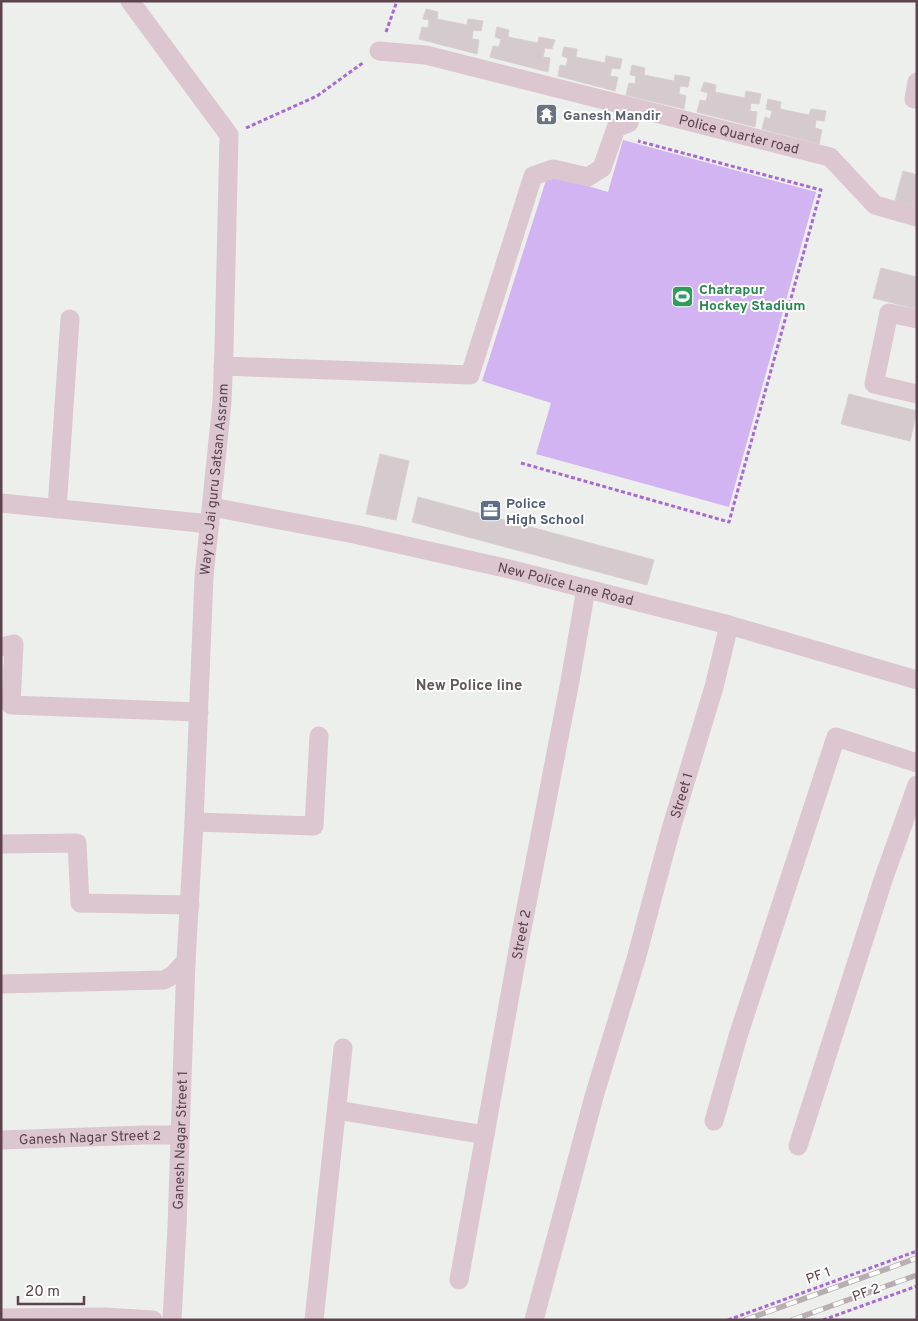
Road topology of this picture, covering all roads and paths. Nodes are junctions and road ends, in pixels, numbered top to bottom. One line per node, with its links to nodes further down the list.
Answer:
1 (130, 1): 6 (street)
2 (397, 1): 3 (path)
3 (379, 51): 6 (path); 7 (street, Police Quarter road)
4 (629, 123): 5 (street)
5 (614, 134): 10 (street); 12 (path)
6 (229, 135): 10 (street, Way to Jai guru Satsan Assram)
7 (917, 216)
8 (917, 319): 11 (street)
9 (70, 320): 14 (street)
10 (223, 366): 15 (street, Way to Jai guru Satsan Assram)
11 (917, 394)
12 (521, 463)
13 (1, 503): 14 (street, New Police Lane Road)
14 (57, 509): 15 (street, New Police Lane Road)
15 (211, 516): 16 (street, New Police Lane Road); 20 (street, Way to Jai guru Satsan Assram)
16 (586, 589): 17 (street, New Police Lane Road); 33 (street, Street 2)
17 (729, 625): 19 (street, New Police Lane Road); 43 (street, Street 1)
18 (1, 647): 20 (street)
19 (917, 680)
20 (198, 712): 24 (street, Way to Jai guru Satsan Assram)
21 (319, 736): 24 (street)
22 (917, 764): 31 (street)
23 (917, 785): 35 (street)
24 (194, 822): 26 (street, Way to Jai guru Satsan Assram)
25 (1, 844): 26 (street)
26 (190, 905): 27 (street, Way to Jai guru Satsan Assram)
27 (186, 961): 28 (street); 32 (street, Ganesh Nagar Street 1)
28 (1, 984)
29 (343, 1048): 30 (street)
30 (337, 1110): 33 (street); 42 (street)
31 (714, 1121)
32 (179, 1135): 34 (street, Ganesh Nagar Street 2); 41 (street, Ganesh Nagar Street 1)
33 (485, 1135): 37 (street, Street 2)
34 (1, 1140)
35 (798, 1146)
36 (917, 1251): 44 (path, PF 1)
37 (459, 1280)
38 (917, 1286): 45 (path, PF 2)
39 (1, 1318): 40 (street)
40 (153, 1320)
41 (172, 1320)
42 (314, 1320)
43 (534, 1320)
44 (728, 1320)
45 (823, 1320)

